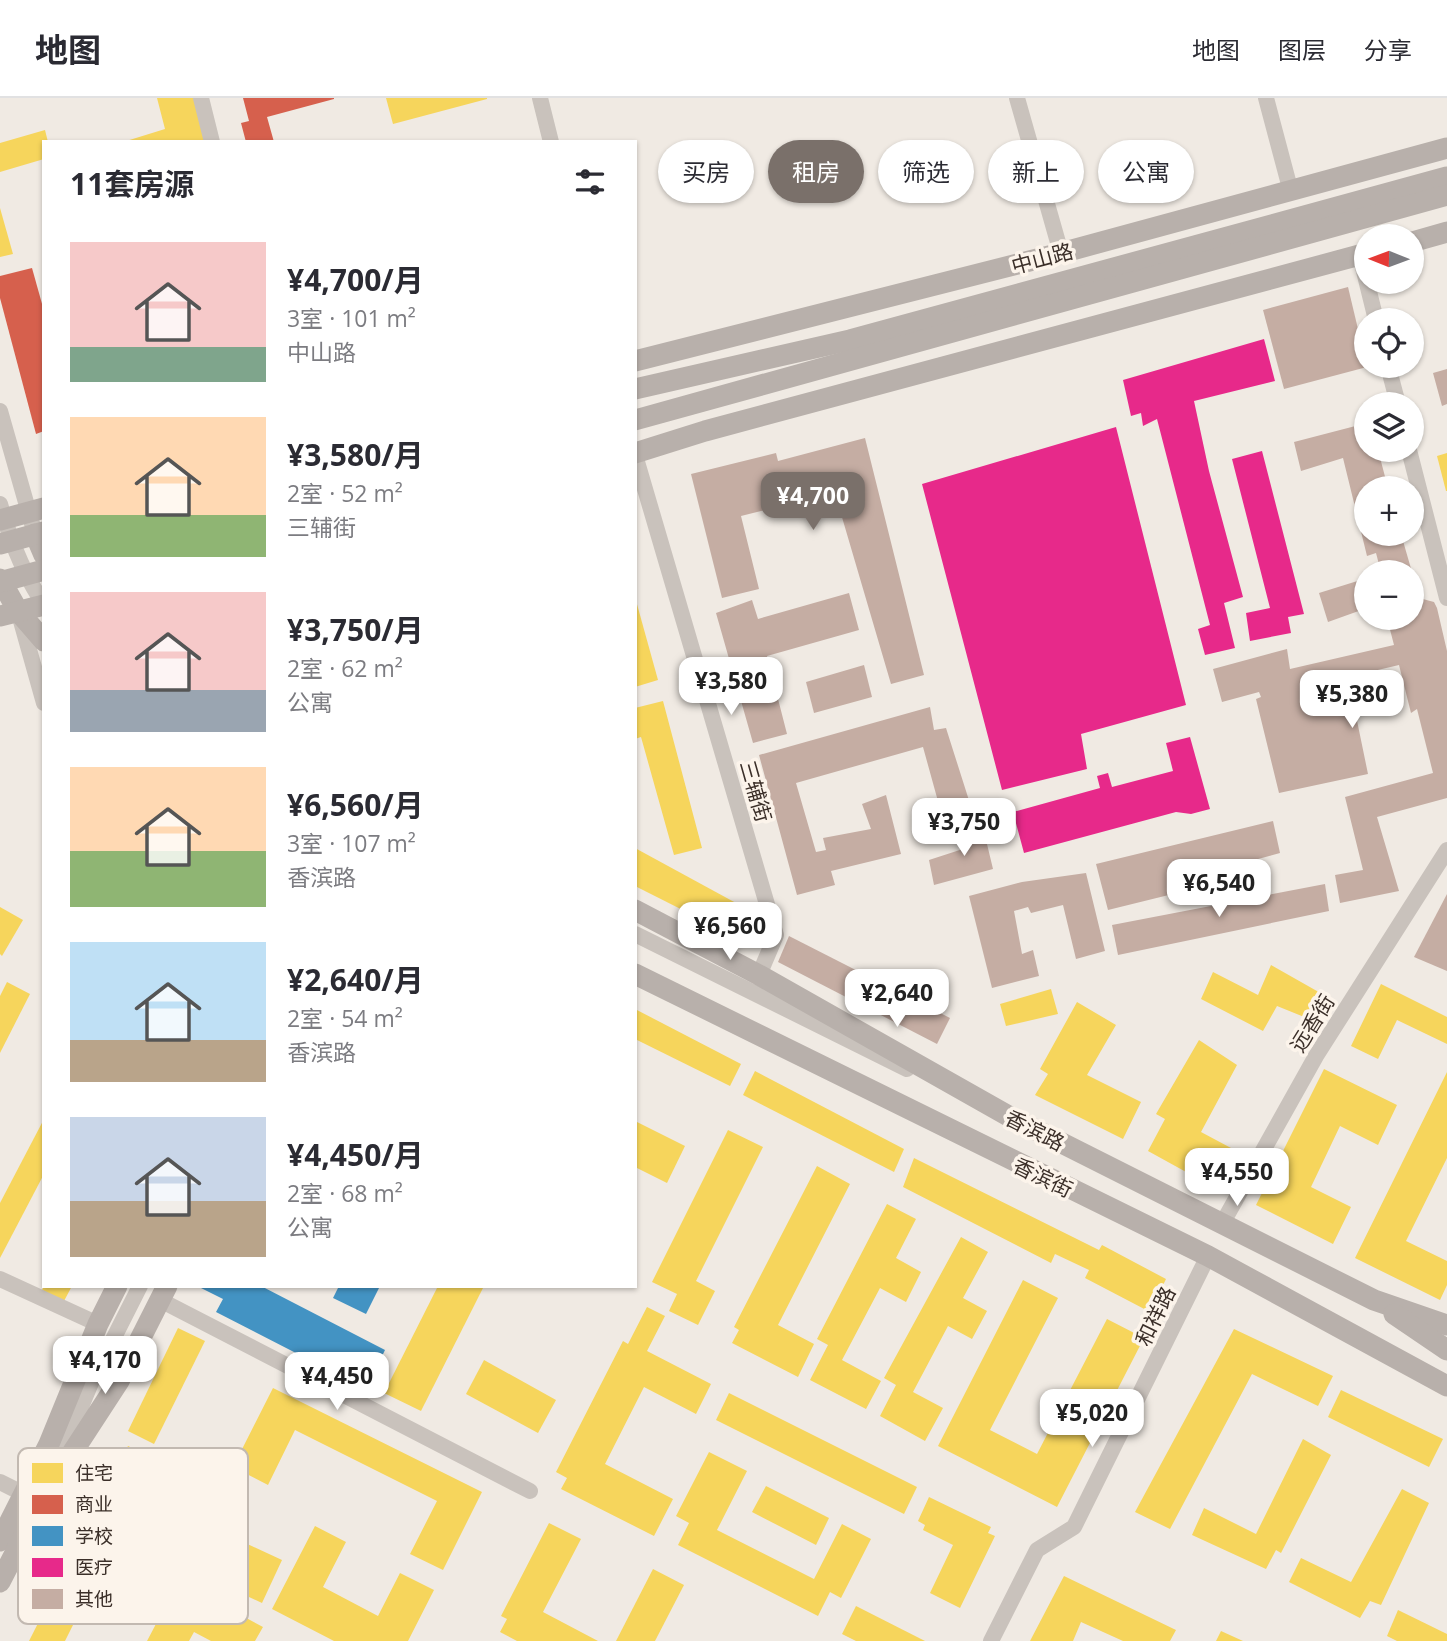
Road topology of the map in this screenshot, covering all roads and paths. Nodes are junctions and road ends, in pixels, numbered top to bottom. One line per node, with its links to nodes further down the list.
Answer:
1 (201, 98): 5 (street)
2 (540, 98): 6 (street)
3 (1017, 98): 13 (street)
4 (1266, 98): 9 (street)
5 (212, 140)
6 (550, 140)
7 (1447, 148): 9 (main road, 中山路)
8 (1447, 177): 18 (main road, 中山路)
9 (1291, 192): 13 (main road, 中山路)
10 (1447, 195): 20 (main road)
11 (1447, 232): 12 (main road)
12 (1424, 239)
13 (1061, 253): 15 (main road, 中山路)
14 (1354, 256): 22 (main road)
15 (666, 355): 16 (main road, 中山路); 17 (main road)
16 (637, 361)
17 (637, 374)
18 (637, 389)
19 (0, 411): 27 (street)
20 (637, 419)
21 (637, 431): 22 (main road)
22 (705, 431): 23 (main road)
23 (637, 453)
24 (637, 461): 43 (street, 三辅街)
25 (1412, 462): 33 (street)
26 (0, 504): 34 (street)
27 (36, 510): 28 (main road); 29 (street)
28 (0, 520)
29 (40, 533): 30 (main road)
30 (0, 544)
31 (42, 570): 32 (main road)
32 (0, 581): 36 (main road)
33 (1447, 598)
34 (42, 601)
35 (42, 605): 36 (main road)
36 (9, 614): 37 (main road); 38 (street)
37 (42, 639)
38 (42, 698)
39 (1447, 850): 45 (street, 远香街)
40 (637, 911): 43 (main road, 香滨路)
41 (637, 935): 44 (street)
42 (637, 975): 46 (main road, 香滨街)
43 (759, 975): 44 (main road, 香滨路)
44 (1014, 1119): 45 (main road, 香滨路)
45 (1222, 1224): 51 (main road, 香滨路)
46 (1208, 1256): 55 (main road, 香滨街); 66 (street, 和祥路)
47 (0, 1279): 52 (street)
48 (116, 1288): 52 (main road)
49 (139, 1288): 57 (street)
50 (164, 1293): 58 (main road); 61 (street)
51 (1374, 1300): 53 (main road, 香滨路); 54 (main road)
52 (97, 1324): 56 (main road)
53 (1447, 1325)
54 (1447, 1350)
55 (1447, 1386)
56 (47, 1448)
57 (64, 1448)
58 (75, 1448)
59 (0, 1482): 60 (street)
60 (18, 1491)
61 (530, 1491)
62 (18, 1506): 63 (main road)
63 (0, 1541)
64 (18, 1547): 65 (main road)
65 (0, 1582)
66 (991, 1641)

